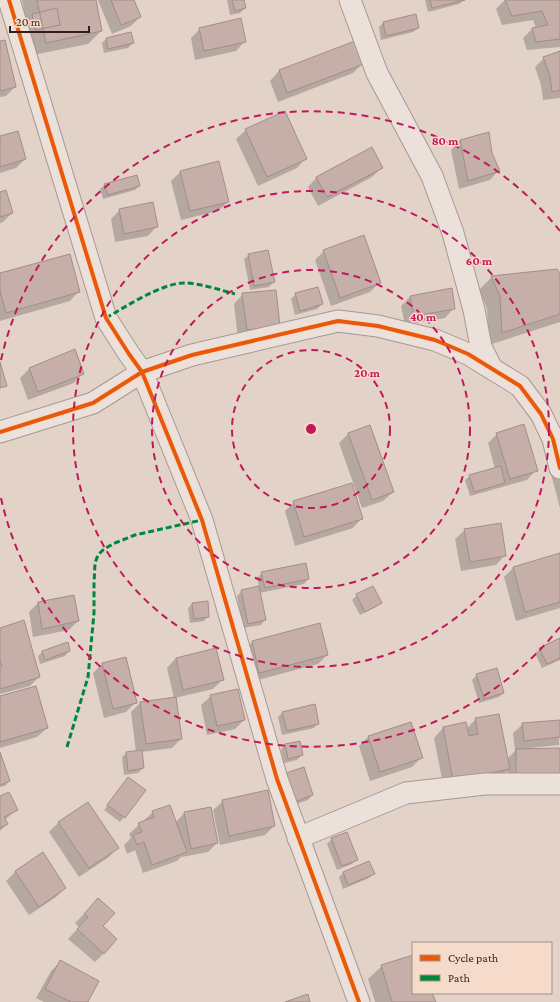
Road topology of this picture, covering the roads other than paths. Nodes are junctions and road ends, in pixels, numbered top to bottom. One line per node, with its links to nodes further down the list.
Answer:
1 (9, 0): 4 (street)
2 (350, 0): 3 (street)
3 (492, 369): 4 (street); 6 (street)
4 (142, 372): 5 (street); 8 (street)
5 (0, 432)
6 (559, 460)
7 (560, 784): 8 (street)
8 (298, 838): 9 (street)
9 (359, 1002)

